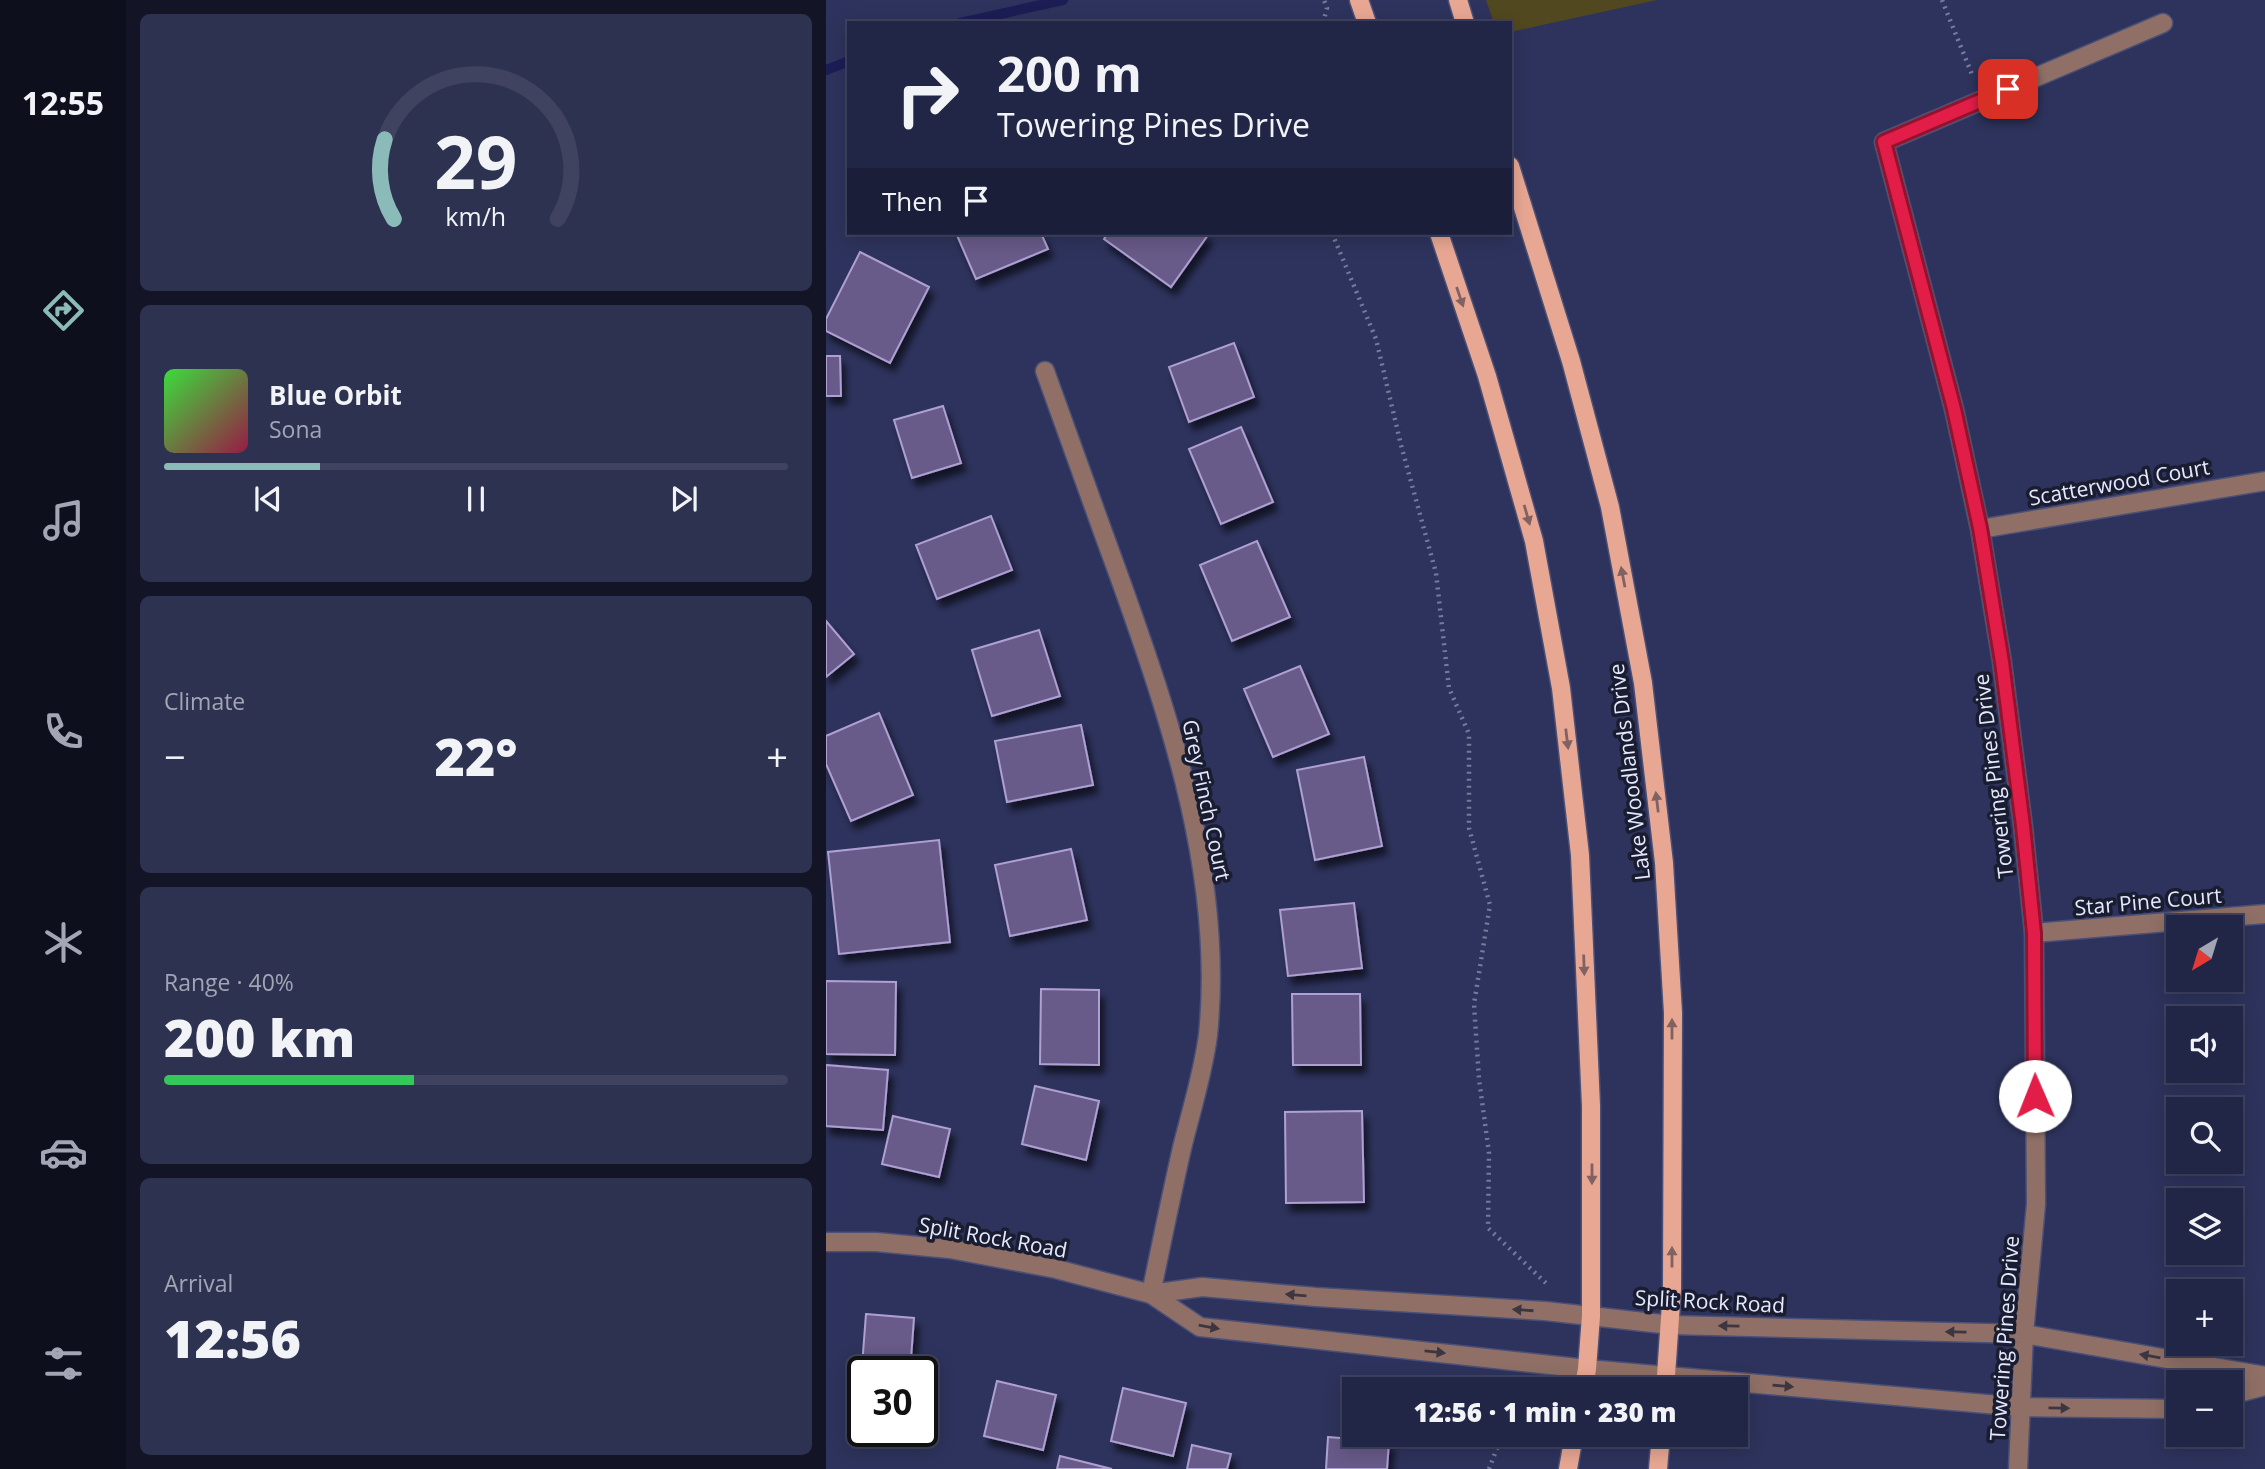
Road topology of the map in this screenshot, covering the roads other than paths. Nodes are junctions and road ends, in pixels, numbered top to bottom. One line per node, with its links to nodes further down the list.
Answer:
1 (1359, 0): 3 (main road)
2 (1458, 0): 4 (main road)
3 (1366, 21)
4 (1464, 21)
5 (2163, 23): 10 (street, Towering Pines Drive)
6 (1512, 172): 16 (main road, Lake Woodlands Drive, one-way to 6)
7 (1440, 235): 15 (main road, one-way to 15)
8 (1045, 371): 14 (street, Grey Finch Court)
9 (2265, 481): 10 (street, Scatterwood Court)
10 (1980, 528): 12 (street, Towering Pines Drive)
11 (2265, 914): 12 (street, Star Pine Court)
12 (2034, 933): 17 (street, Towering Pines Drive)
13 (826, 1242): 14 (street, Split Rock Road)
14 (1150, 1293): 15 (street, Split Rock Road, one-way to 14); 18 (street, Split Rock Road, one-way to 18)
15 (1591, 1316): 16 (street, Split Rock Road); 18 (main road)
16 (1671, 1325): 17 (street, Split Rock Road, one-way to 16); 22 (main road, Lake Woodlands Drive)
17 (2024, 1334): 19 (street, Split Rock Road, one-way to 17); 26 (street, Towering Pines Drive)
18 (1587, 1369): 20 (main road); 21 (street, Split Rock Road)
19 (2265, 1376)
20 (1585, 1377)
21 (1632, 1377)
22 (1667, 1377)
23 (2265, 1386): 25 (street)
24 (1748, 1389): 26 (street, Split Rock Road, one-way to 26)
25 (2243, 1392)
26 (2021, 1407): 27 (street, Split Rock Road, one-way to 27); 32 (street, Towering Pines Drive)
27 (2166, 1409)
28 (1572, 1447): 30 (main road)
29 (1660, 1447): 31 (main road)
30 (1568, 1469)
31 (1658, 1469)
32 (2018, 1469)

